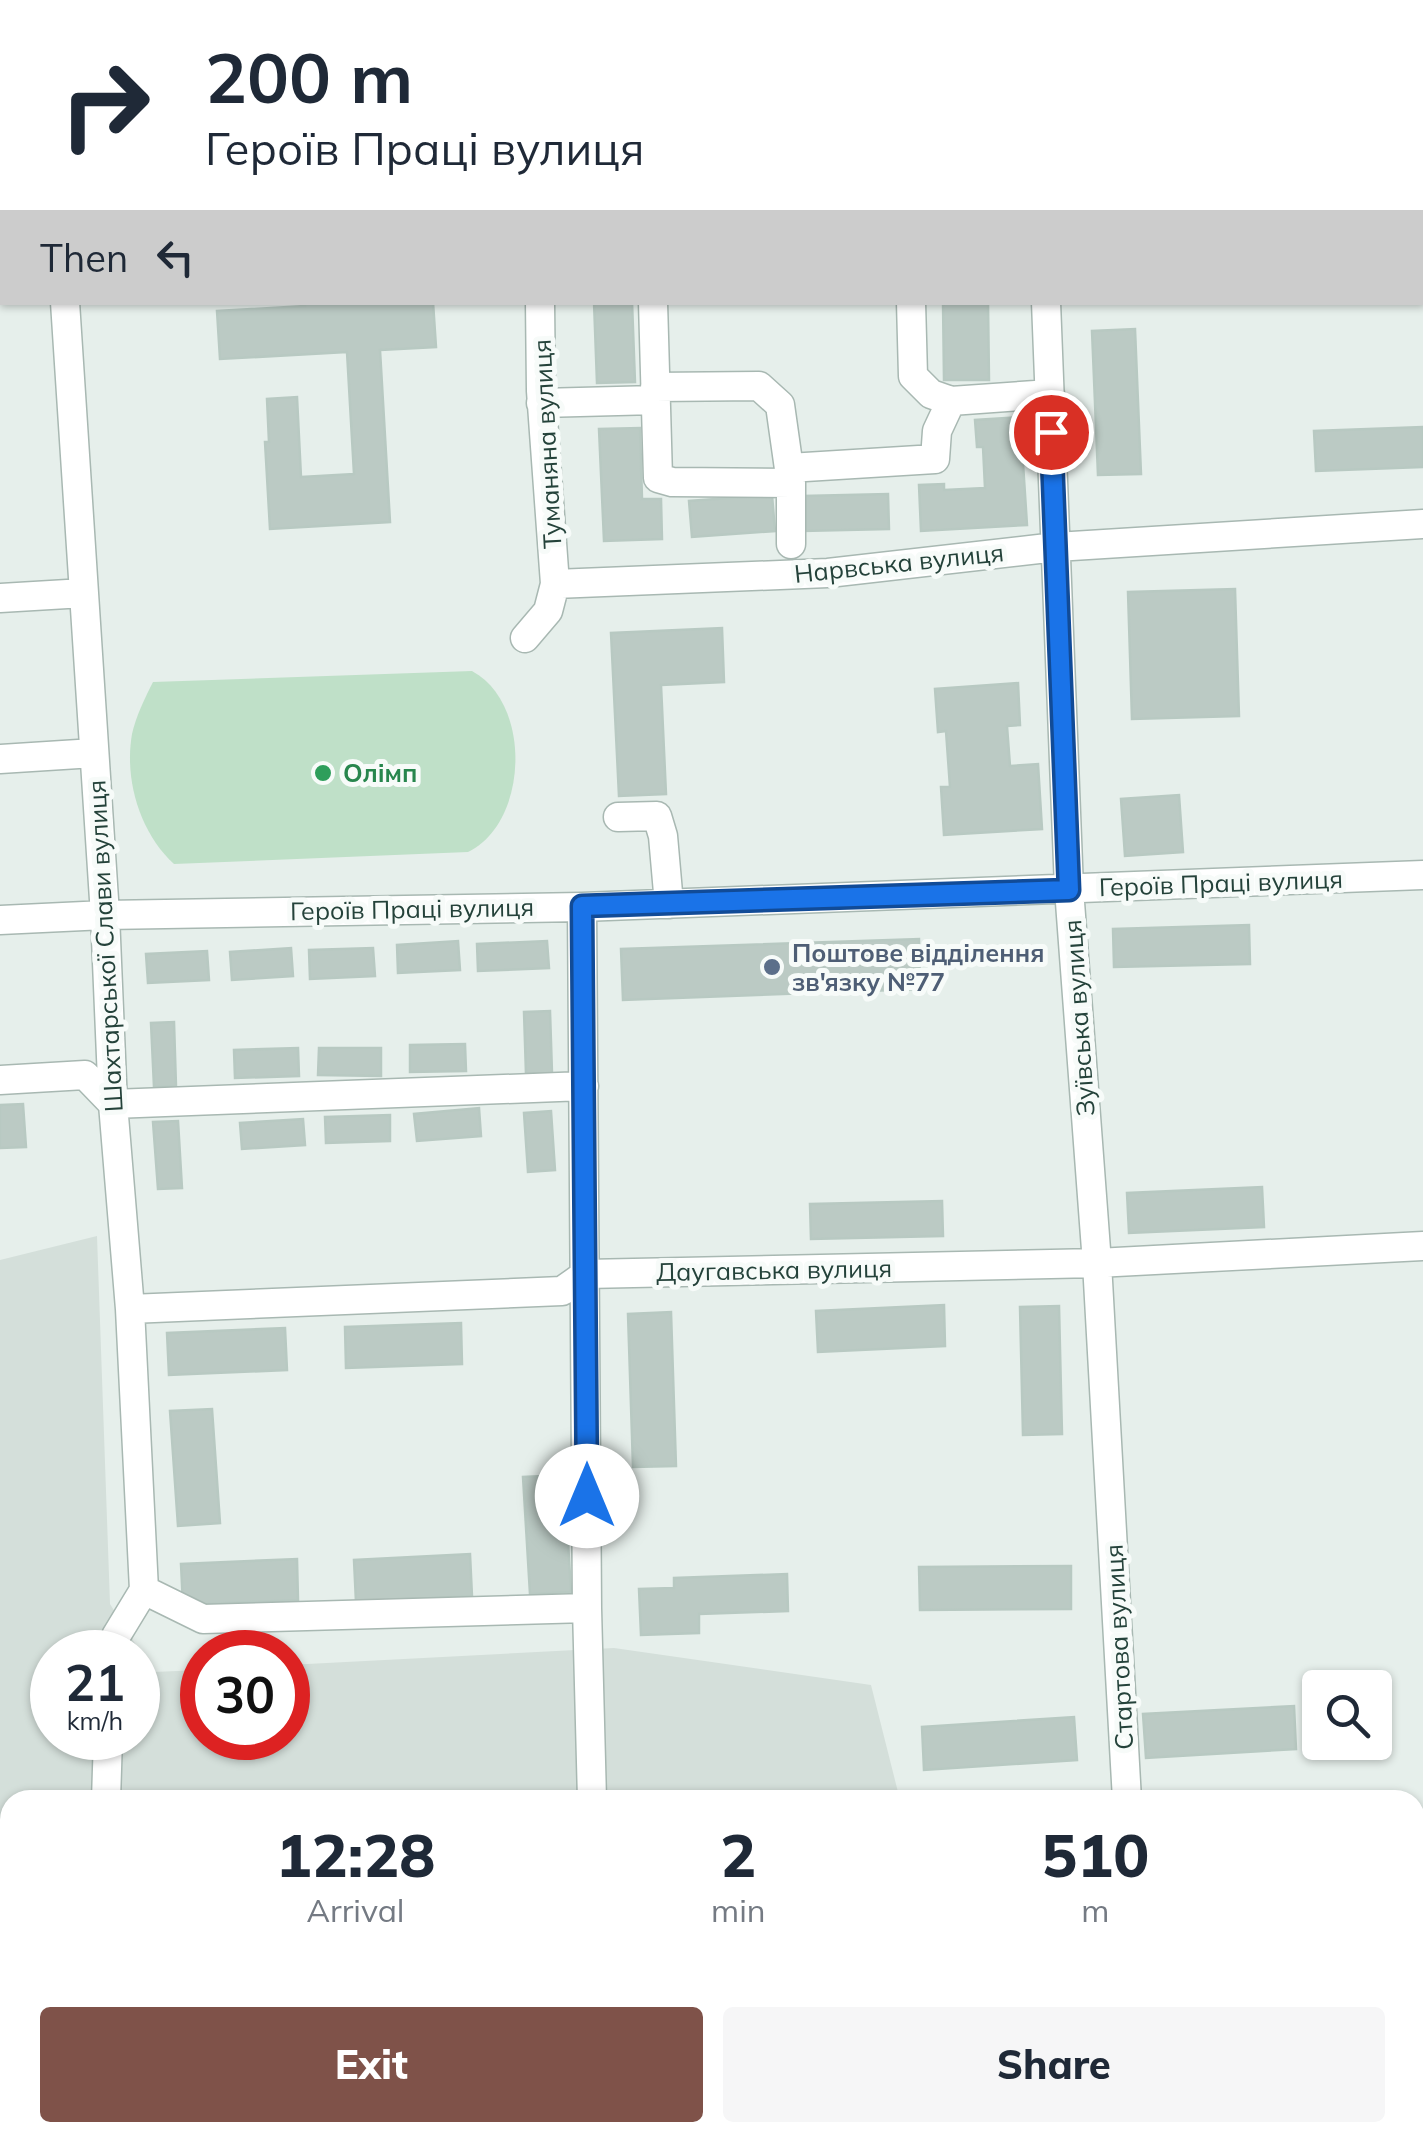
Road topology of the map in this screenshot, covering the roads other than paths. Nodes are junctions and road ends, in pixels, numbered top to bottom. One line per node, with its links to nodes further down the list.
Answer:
1 (65, 305): 15 (street, Шахтарської Слави вулиця)
2 (540, 305): 9 (street, Туманяна вулиця)
3 (653, 305): 6 (street)
4 (910, 305): 8 (street)
5 (1046, 305): 7 (street, Зуївська вулиця)
6 (656, 393): 9 (street); 10 (street); 10 (street)
7 (1050, 394): 8 (street); 13 (street, Зуївська вулиця)
8 (951, 402): 10 (street)
9 (542, 403): 14 (street, Туманяна вулиця)
10 (790, 475): 12 (street)
11 (1423, 524): 13 (street, Нарвська вулиця)
12 (791, 544)
13 (1056, 547): 14 (street, Нарвська вулиця); 22 (street, Зуївська вулиця)
14 (555, 584): 17 (street)
15 (84, 594): 16 (street); 18 (street, Шахтарської Слави вулиця)
16 (0, 598)
17 (526, 638)
18 (94, 753): 19 (street); 25 (street, Шахтарської Слави вулиця)
19 (0, 759)
20 (618, 816): 23 (street)
21 (1423, 875): 22 (street, Героїв Праці вулиця)
22 (1069, 890): 23 (street, Героїв Праці вулиця); 31 (street, Зуївська вулиця)
23 (669, 904): 24 (street, Героїв Праці вулиця)
24 (582, 906): 25 (street, Героїв Праці вулиця); 28 (street)
25 (105, 915): 26 (street, Героїв Праці вулиця); 29 (street, Шахтарської Слави вулиця)
26 (0, 920)
27 (0, 1080): 29 (street)
28 (584, 1086): 29 (street); 32 (street)
29 (113, 1104): 33 (street, Шахтарської Слави вулиця)
30 (1423, 1246): 31 (street, Даугавська вулиця)
31 (1097, 1264): 32 (street, Даугавська вулиця); 34 (street, Зуївська вулиця)
32 (586, 1274): 33 (street, Даугавська вулиця); 36 (street)
33 (130, 1310): 35 (street, Шахтарської Слави вулиця)
34 (1110, 1493): 41 (street, Стартова вулиця)
35 (144, 1590): 36 (street); 37 (street)
36 (587, 1608): 40 (street)
37 (120, 1630)
38 (107, 1760): 39 (street)
39 (106, 1790)
40 (592, 1790)
41 (1126, 1790)

